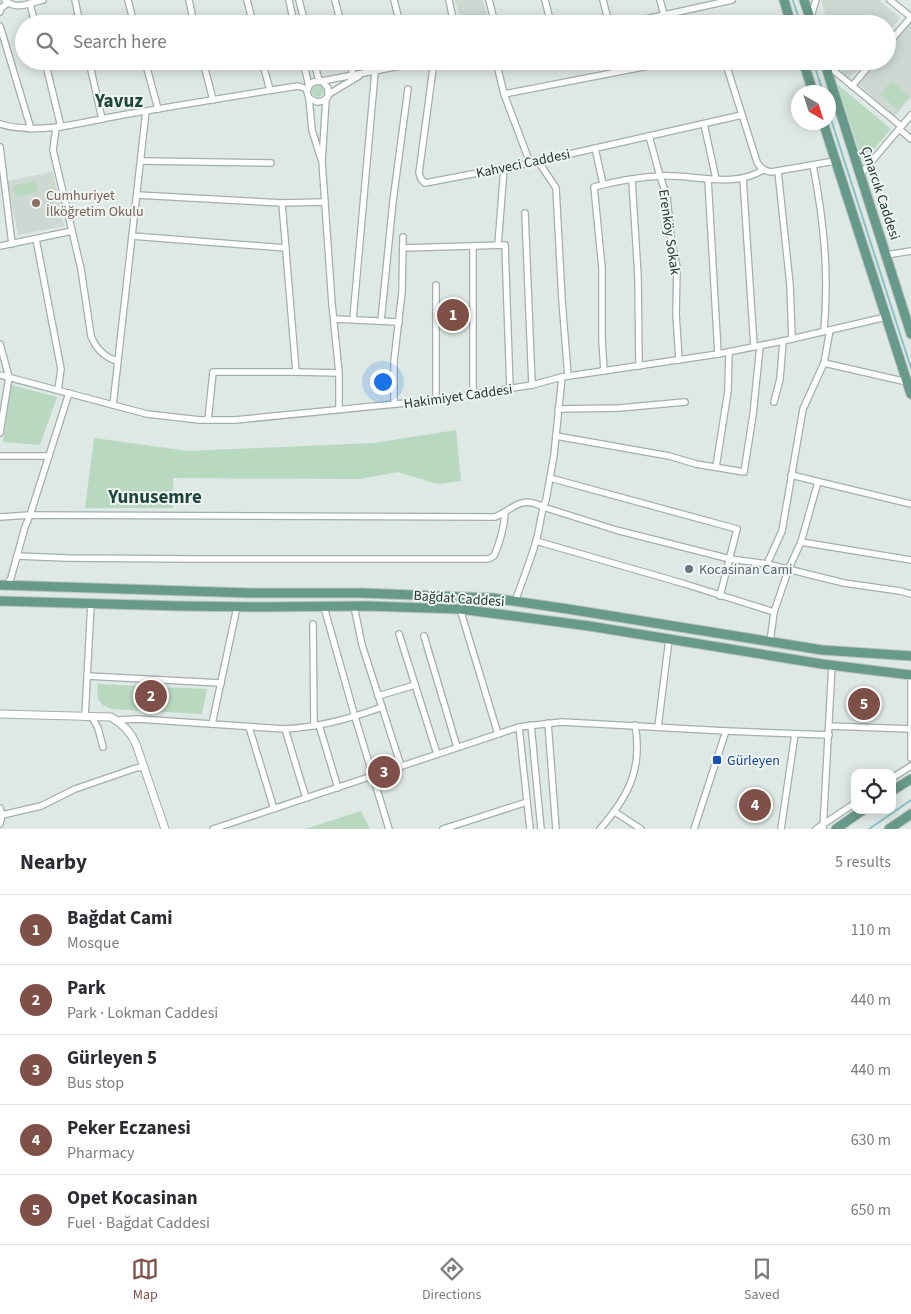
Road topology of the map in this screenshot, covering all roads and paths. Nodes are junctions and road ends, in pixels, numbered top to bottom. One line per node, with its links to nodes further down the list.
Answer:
1 (43, 0): 22 (street)
2 (75, 0): 25 (street)
3 (128, 0): 26 (street)
4 (188, 0): 27 (street)
5 (247, 0): 28 (street)
6 (289, 0): 29 (street)
7 (299, 0): 30 (street)
8 (335, 0): 31 (street)
9 (394, 0): 32 (street)
10 (448, 0): 33 (street)
11 (489, 0): 34 (street)
12 (545, 0): 35 (street)
13 (603, 0): 36 (street)
14 (660, 0): 37 (street)
15 (732, 0): 21 (street)
16 (784, 0): 38 (main road)
17 (804, 0): 39 (main road)
18 (816, 0): 40 (street)
19 (890, 0): 41 (street)
20 (7, 2): 22 (street); 23 (street)
21 (717, 2): 37 (street)
22 (30, 3): 24 (street)
23 (0, 12)
24 (33, 15)
25 (78, 15)
26 (132, 15)
27 (192, 15)
28 (251, 15)
29 (292, 15)
30 (303, 15)
31 (339, 15)
32 (398, 15)
33 (452, 15)
34 (493, 15)
35 (549, 15)
36 (607, 15)
37 (664, 15)
38 (788, 15)
39 (809, 15)
40 (812, 15)
41 (911, 17): 43 (street)
42 (0, 26): 83 (street)
43 (896, 34)
44 (47, 70): 81 (street)
45 (91, 70): 78 (street)
46 (147, 70): 74 (street)
47 (205, 70): 73 (street)
48 (264, 70): 69 (street)
49 (305, 70): 67 (street)
50 (317, 70): 64 (street)
51 (352, 70): 63 (street)
52 (383, 70): 61 (street)
53 (433, 70): 96 (street, Kahveci Caddesi)
54 (498, 70): 70 (street)
55 (628, 70): 70 (street)
56 (728, 70): 77 (street)
57 (806, 70): 65 (main road)
58 (826, 70): 99 (main road, Çınarcık Caddesi)
59 (833, 70): 66 (street)
60 (865, 70): 66 (street)
61 (375, 72): 62 (street); 125 (street)
62 (363, 74): 63 (street); 71 (street)
63 (353, 76): 64 (street)
64 (321, 81): 67 (street); 71 (street)
65 (811, 85)
66 (852, 86): 82 (street)
67 (308, 87): 69 (street); 72 (street)
68 (408, 89): 126 (street)
69 (270, 90): 73 (street)
70 (504, 94): 94 (street)
71 (327, 97): 72 (street); 91 (street)
72 (309, 98): 91 (street)
73 (213, 100): 74 (street)
74 (158, 109): 75 (street)
75 (146, 111): 78 (street); 90 (street)
76 (911, 115): 82 (street)
77 (742, 116): 80 (street, Kahveci Caddesi); 97 (street)
78 (102, 119): 81 (street)
79 (0, 124): 83 (street)
80 (704, 124): 85 (street, Kahveci Caddesi); 103 (street)
81 (58, 128): 83 (street); 110 (street)
82 (900, 128): 86 (street); 99 (street)
83 (31, 129)
84 (826, 130): 89 (main road)
85 (649, 136): 88 (street, Kahveci Caddesi); 100 (street, Erenköy Sokak)
86 (911, 139)
87 (0, 147): 114 (street)
88 (595, 148): 92 (street, Kahveci Caddesi); 105 (street)
89 (835, 160): 95 (street); 123 (main road)
90 (140, 161): 93 (street); 106 (street)
91 (322, 161): 107 (street)
92 (538, 161): 94 (street, Kahveci Caddesi); 145 (street)
93 (271, 163)
94 (530, 163): 96 (street, Kahveci Caddesi)
95 (813, 165): 98 (street); 128 (street)
96 (504, 168): 115 (street)
97 (763, 170): 98 (street); 101 (street)
98 (778, 171): 130 (street)
99 (860, 174): 121 (main road, Çınarcık Caddesi)
100 (660, 176): 102 (street); 104 (street); 136 (street, Erenköy Sokak)
101 (743, 178): 103 (street); 133 (street)
102 (708, 179): 103 (street); 135 (street)
103 (716, 179)
104 (632, 180): 105 (street); 139 (street)
105 (603, 184): 140 (street)
106 (136, 195): 108 (street); 111 (street)
107 (325, 202): 108 (street); 124 (street)
108 (282, 203): 118 (street)
109 (525, 213): 147 (street)
110 (72, 231): 113 (street); 137 (street)
111 (132, 236): 118 (street); 137 (street)
112 (403, 237): 119 (street)
113 (36, 239): 114 (street); 149 (street)
114 (12, 244): 116 (street)
115 (498, 245): 117 (street); 148 (street)
116 (0, 246)
117 (473, 246): 119 (street); 152 (street)
118 (286, 248): 141 (street)
119 (403, 248): 127 (street)
120 (911, 251): 121 (street)
121 (886, 255): 129 (main road, Çınarcık Caddesi)
122 (436, 284): 154 (street)
123 (886, 316): 128 (street, Hakimiyet Caddesi); 146 (main road)
124 (334, 319): 125 (street); 142 (street)
125 (352, 320): 126 (street)
126 (381, 321): 127 (street)
127 (399, 322): 157 (street)
128 (827, 331): 130 (street, Hakimiyet Caddesi); 138 (street)
129 (911, 334)
130 (792, 338): 131 (street, Hakimiyet Caddesi)
131 (783, 341): 133 (street, Hakimiyet Caddesi); 156 (street)
132 (0, 344): 144 (street)
133 (757, 347): 134 (street, Hakimiyet Caddesi); 166 (street)
134 (729, 352): 135 (street, Hakimiyet Caddesi); 166 (street)
135 (718, 354): 136 (street, Hakimiyet Caddesi)
136 (679, 360): 139 (street, Hakimiyet Caddesi)
137 (117, 362): 158 (street)
138 (824, 363): 146 (street); 167 (street)
139 (639, 366): 140 (street, Hakimiyet Caddesi)
140 (604, 371): 145 (street, Hakimiyet Caddesi)
141 (296, 372): 142 (street); 161 (street)
142 (338, 373): 159 (street)
143 (0, 375): 144 (street, Hakimiyet Caddesi)
144 (9, 377): 149 (street, Hakimiyet Caddesi); 153 (street)
145 (565, 377): 147 (street, Hakimiyet Caddesi); 160 (street)
146 (907, 382): 151 (main road)
147 (532, 386): 148 (street, Hakimiyet Caddesi)
148 (510, 389): 152 (street, Hakimiyet Caddesi)
149 (58, 390): 150 (street, Hakimiyet Caddesi)
150 (69, 393): 158 (street, Hakimiyet Caddesi); 165 (street)
151 (911, 394)
152 (473, 395): 154 (street, Hakimiyet Caddesi)
153 (3, 397): 162 (street)
154 (436, 400): 157 (street, Hakimiyet Caddesi)
155 (685, 402): 160 (street)
156 (774, 402)
157 (394, 404): 159 (street, Hakimiyet Caddesi)
158 (112, 405): 161 (street, Hakimiyet Caddesi)
159 (339, 409): 161 (street, Hakimiyet Caddesi)
160 (558, 409): 163 (street)
161 (208, 420)
162 (0, 433)
163 (556, 436): 166 (street); 168 (street)
164 (0, 456): 165 (street)
165 (49, 456): 173 (street)
166 (716, 467)
167 (792, 475): 169 (street); 180 (street)
168 (550, 478): 171 (street); 178 (street)
169 (818, 482): 170 (street); 176 (street)
170 (911, 504)
171 (543, 507): 172 (street); 175 (street); 178 (street)
172 (504, 513): 173 (street); 177 (street)
173 (30, 515): 174 (street); 177 (street)
174 (0, 517)
175 (536, 541): 184 (street); 186 (street)
176 (801, 542): 179 (street); 181 (street)
177 (17, 556): 182 (street)
178 (730, 559): 180 (street); 184 (street)
179 (911, 560)
180 (767, 564): 181 (street)
181 (789, 568): 183 (street); 192 (street)
182 (3, 586): 186 (main road, Bağdat Caddesi)
183 (911, 594)
184 (720, 596): 192 (street)
185 (0, 601): 187 (main road, Bağdat Caddesi)
186 (515, 601): 197 (main road, Bağdat Caddesi)
187 (91, 603): 189 (main road, Bağdat Caddesi); 201 (street)
188 (354, 606): 190 (main road, Bağdat Caddesi); 191 (main road, Bağdat Caddesi); 204 (street)
189 (237, 607): 190 (main road, Bağdat Caddesi); 202 (street)
190 (324, 607): 208 (street)
191 (460, 609): 196 (main road, Bağdat Caddesi); 222 (street)
192 (774, 612): 197 (street)
193 (314, 624): 214 (street)
194 (399, 634): 203 (street)
195 (424, 636): 226 (street)
196 (669, 639): 199 (main road, Bağdat Caddesi); 218 (street)
197 (770, 642): 198 (main road, Bağdat Caddesi)
198 (911, 656)
199 (832, 666): 200 (main road, Bağdat Caddesi); 215 (street)
200 (911, 675): 220 (street)
201 (87, 676): 202 (street); 207 (street)
202 (221, 683): 211 (street)
203 (415, 685): 204 (street); 227 (street)
204 (378, 696): 205 (street)
205 (382, 707): 208 (street); 230 (street)
206 (0, 714): 207 (street)
207 (88, 717): 209 (street); 225 (street)
208 (354, 717): 214 (street); 233 (street)
209 (117, 720): 211 (street); 229 (street)
210 (548, 723): 212 (street); 213 (street); 254 (street)
211 (212, 724): 216 (street)
212 (531, 725): 217 (street); 253 (street)
213 (635, 725): 218 (street); 242 (street)
214 (317, 726): 219 (street); 235 (street)
215 (830, 726): 220 (street); 224 (street)
216 (249, 727): 219 (street); 241 (street)
217 (519, 727): 222 (street); 238 (street)
218 (658, 727): 221 (street)
219 (285, 729): 237 (street)
220 (911, 729): 228 (street)
221 (726, 731): 223 (street); 257 (street)
222 (498, 734): 226 (street)
223 (795, 734): 224 (street); 258 (street)
224 (829, 735): 247 (street)
225 (103, 746)
226 (457, 747): 227 (street)
227 (437, 754): 230 (street)
228 (911, 758)
229 (144, 766): 245 (street); 248 (street)
230 (401, 766): 233 (street)
231 (911, 766): 232 (street)
232 (896, 775)
233 (373, 776): 235 (street); 250 (street)
234 (911, 779): 236 (main road)
235 (338, 788): 237 (street)
236 (896, 788)
237 (306, 798): 241 (street)
238 (527, 802): 251 (street); 252 (street)
239 (851, 806): 247 (street)
240 (0, 808): 245 (street)
241 (274, 809): 249 (street)
242 (615, 812): 255 (street); 256 (street)
243 (857, 814): 260 (main road)
244 (911, 814): 261 (main road)
245 (2, 815): 246 (street)
246 (0, 824)
247 (824, 826): 259 (street)
248 (165, 829)
249 (213, 829)
250 (389, 829)
251 (443, 829)
252 (530, 829)
253 (541, 829)
254 (556, 829)
255 (600, 829)
256 (641, 829)
257 (694, 829)
258 (781, 829)
259 (816, 829)
260 (836, 829)
261 (889, 829)

